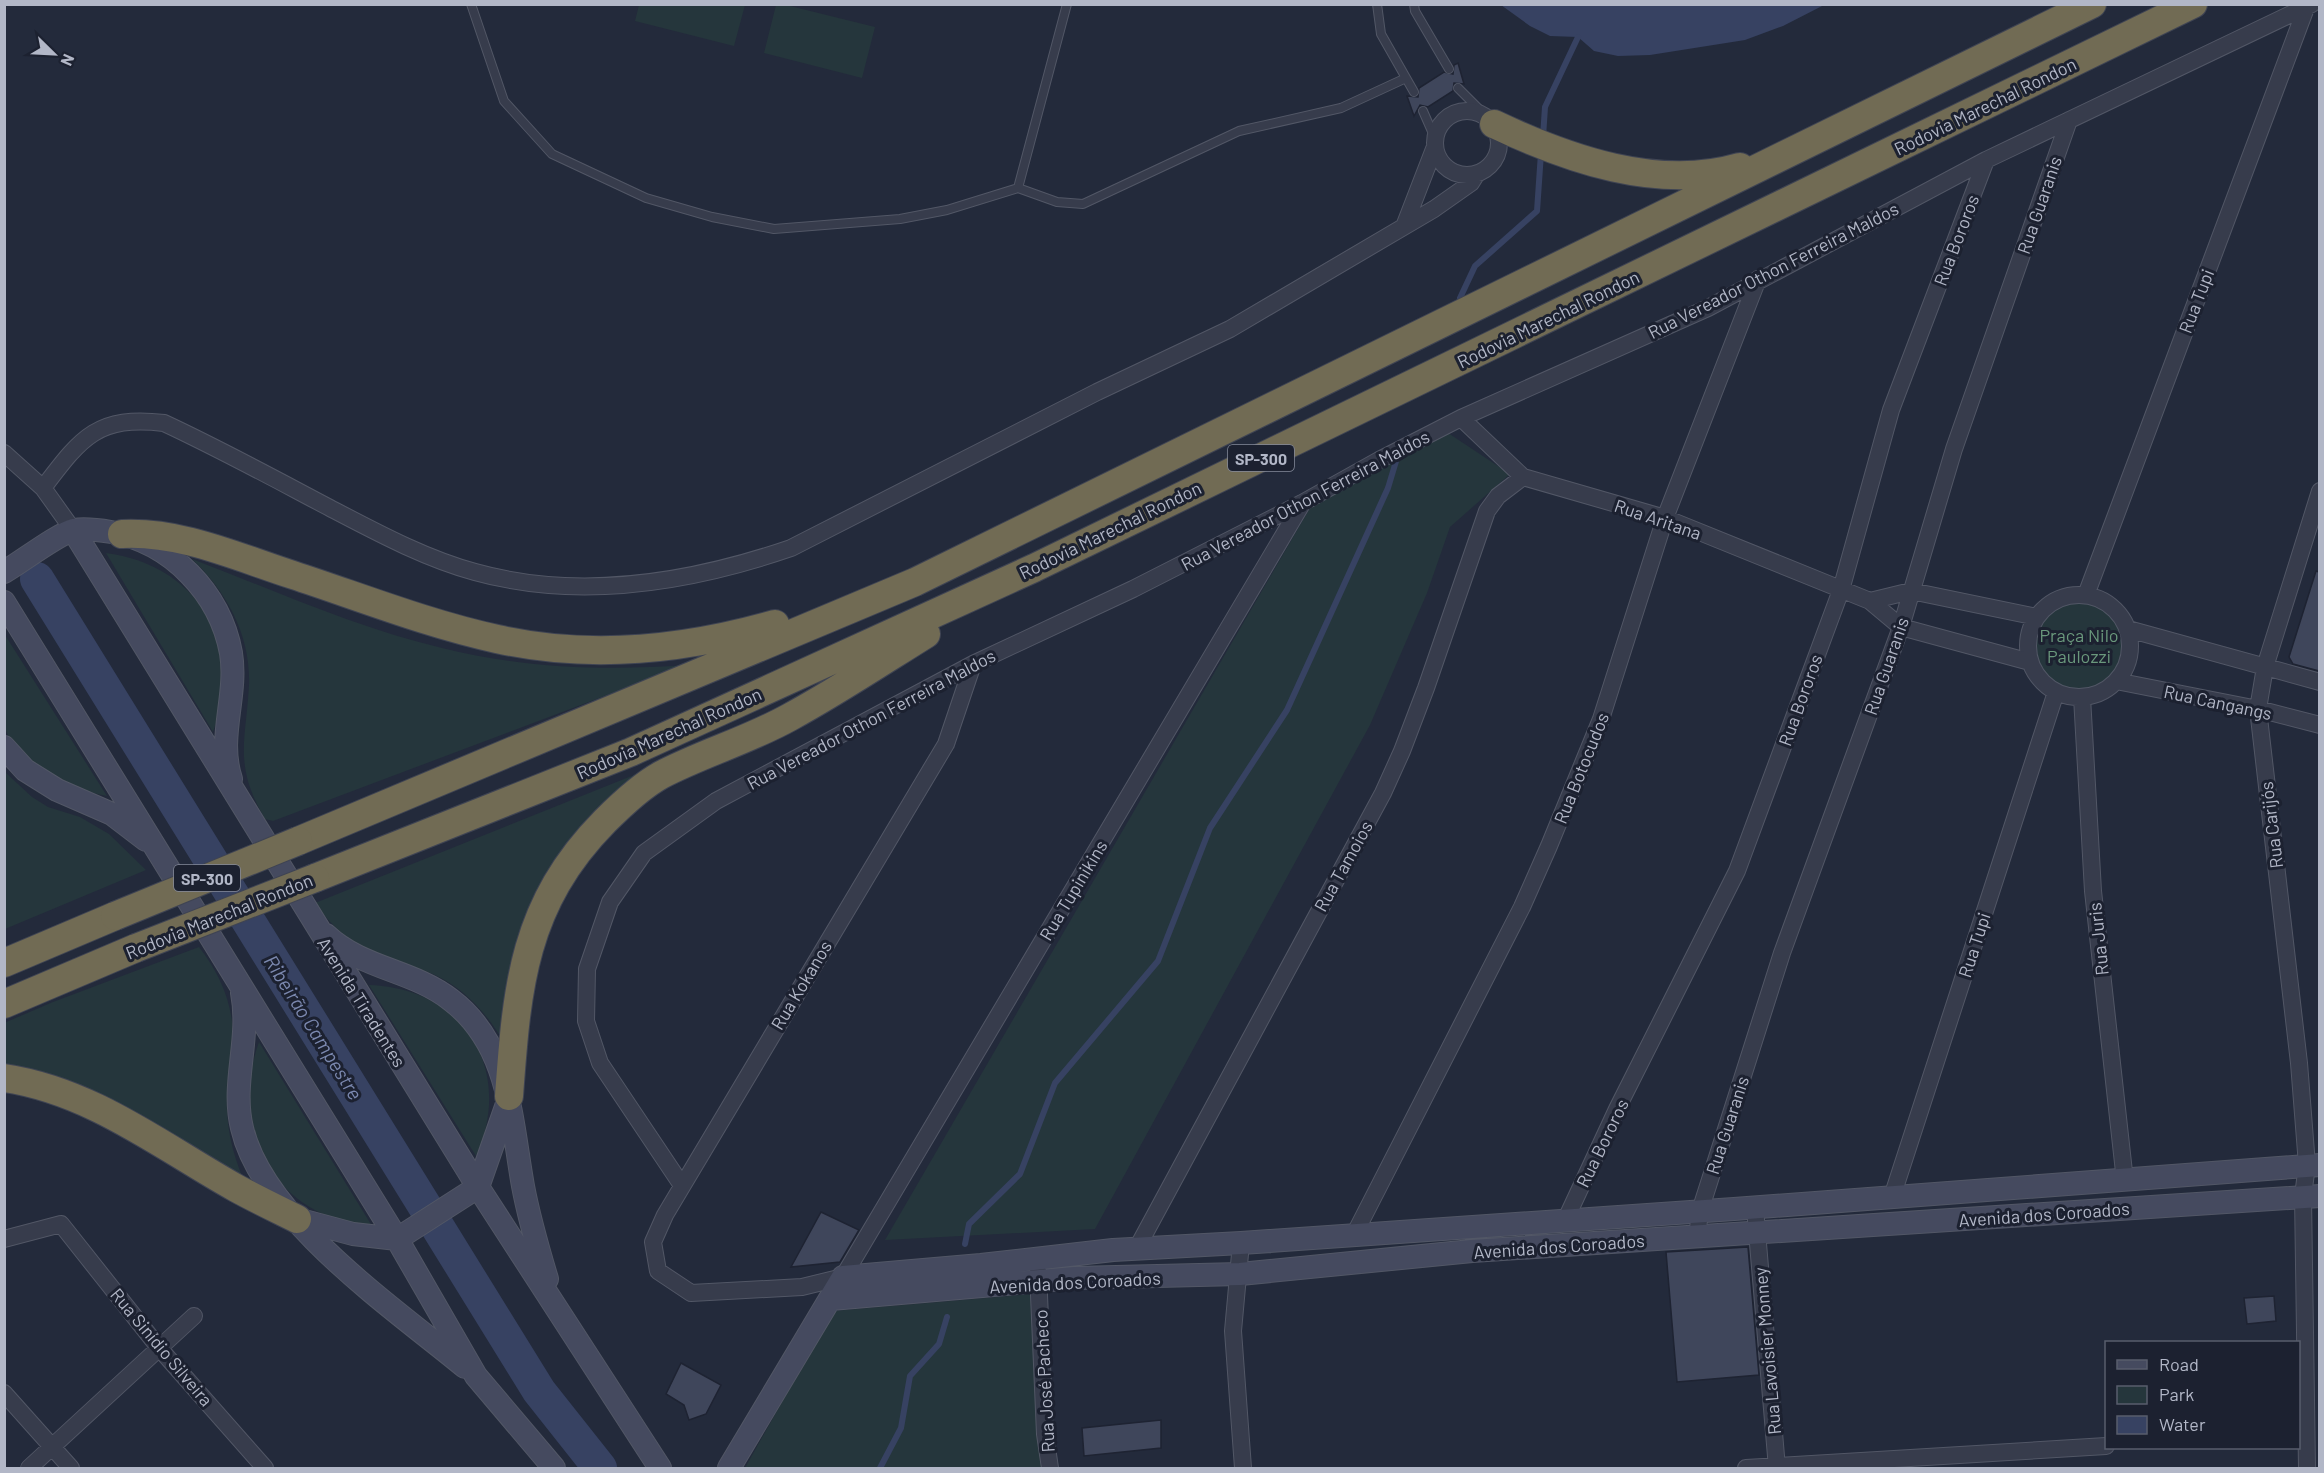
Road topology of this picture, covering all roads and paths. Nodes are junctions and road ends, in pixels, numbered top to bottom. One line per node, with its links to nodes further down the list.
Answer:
1 (471, 4): 19 (lane)
2 (1068, 4): 19 (lane)
3 (1377, 4): 9 (lane)
4 (1414, 4): 8 (lane)
5 (2092, 4): 15 (highway, SP-300)
6 (2193, 4): 31 (highway, Rodovia Marechal Rondon / SP-300)
7 (2309, 6): 14 (street, Rua Vereador Othon Ferreira Maldos); 36 (street, Rua Tupi)
8 (1449, 69)
9 (1406, 78): 11 (lane); 19 (lane)
10 (1458, 88): 13 (lane)
11 (1414, 92)
12 (1423, 111): 16 (lane)
13 (1490, 120): 15 (highway); 16 (street); 18 (street)
14 (2069, 120): 17 (street, Rua Vereador Othon Ferreira Maldos); 35 (street, Rua Guaranis)
15 (1840, 130): 33 (highway, SP-300)
16 (1434, 142): 18 (street); 20 (street)
17 (1986, 160): 21 (street, Rua Vereador Othon Ferreira Maldos); 34 (street, Rua Bororos)
18 (1476, 174): 20 (street)
19 (1018, 188)
20 (1405, 224): 25 (street)
21 (1758, 279): 22 (street, Rua Vereador Othon Ferreira Maldos); 28 (street, Rua Botocudos)
22 (1461, 418): 24 (street, Rua Aritana); 27 (street, Rua Vereador Othon Ferreira Maldos)
23 (4, 453): 25 (street)
24 (1523, 477): 28 (street, Rua Aritana); 76 (street, Rua Tamoios)
25 (43, 488): 29 (street)
26 (2319, 492): 44 (street, Rua Carijós)
27 (1302, 503): 43 (street, Rua Vereador Othon Ferreira Maldos); 79 (street, Rua Tupinikins)
28 (1665, 518): 34 (street, Rua Aritana); 71 (street, Rua Botocudos)
29 (67, 533): 30 (main road); 32 (main road); 52 (main road, Avenida Tiradentes)
30 (122, 534): 33 (highway); 52 (main road)
31 (1034, 567): 57 (highway, Rodovia Marechal Rondon / SP-300, bridge); 59 (highway)
32 (5, 572)
33 (915, 582): 55 (highway, SP-300, bridge)
34 (1840, 590): 37 (street, Rua Aritana); 69 (street, Rua Bororos)
35 (1911, 591): 37 (street); 39 (street); 40 (street, Rua Guaranis)
36 (2086, 595): 39 (street); 41 (street)
37 (1870, 601): 40 (street, Rua Aritana)
38 (4, 602): 53 (main road)
39 (2037, 617): 42 (street)
40 (1901, 627): 42 (street, Rua Aritana); 67 (street, Rua Guaranis)
41 (2128, 629): 44 (street); 45 (street)
42 (2030, 662): 47 (street)
43 (973, 664): 62 (street, Rua Kokanos); 62 (street, Rua Vereador Othon Ferreira Maldos)
44 (2265, 667): 46 (street); 49 (street, Rua Carijós)
45 (2116, 681): 48 (street); 49 (street, Rua Cangangs)
46 (2319, 682)
47 (2056, 692): 48 (street); 65 (street, Rua Tupi)
48 (2082, 697): 61 (street, Rua Juris)
49 (2258, 709): 50 (street, Rua Cangangs); 60 (street, Rua Carijós)
50 (2319, 725)
51 (4, 747): 53 (main road)
52 (238, 800): 54 (main road, Avenida Tiradentes)
53 (160, 853): 56 (main road)
54 (312, 921): 59 (main road); 63 (main road, Avenida Tiradentes)
55 (4, 963)
56 (234, 972): 68 (main road); 72 (main road)
57 (4, 1004)
58 (4, 1078): 68 (highway)
59 (509, 1096): 63 (main road); 84 (main road)
60 (2313, 1165): 61 (main road, Avenida dos Coroados); 64 (street, Rua Carijós)
61 (2125, 1181): 65 (main road, Avenida dos Coroados)
62 (681, 1184): 82 (street, Rua Kokanos)
63 (476, 1189): 72 (main road); 84 (main road, Avenida Tiradentes)
64 (2311, 1196): 70 (main road, Avenida dos Coroados); 89 (street, Rua Carijós)
65 (1892, 1197): 66 (main road, Avenida dos Coroados)
66 (1755, 1208): 67 (main road, Avenida dos Coroados); 70 (street, Rua Lavoisier Monney)
67 (1700, 1211): 69 (main road, Avenida dos Coroados); 73 (street, Rua Guaranis)
68 (297, 1219): 72 (main road); 87 (main road)
69 (1565, 1221): 71 (main road, Avenida dos Coroados)
70 (1757, 1234): 73 (main road, Avenida dos Coroados); 101 (street, Rua Lavoisier Monney)
71 (1354, 1235): 75 (main road, Avenida dos Coroados)
72 (403, 1236): 87 (main road)
73 (1698, 1238): 78 (main road, Avenida dos Coroados)
74 (4, 1239): 86 (street, Rua Sinídio Silveira)
75 (1241, 1244): 76 (main road, Avenida dos Coroados); 78 (street)
76 (1137, 1248): 77 (main road, Avenida dos Coroados)
77 (1037, 1258): 79 (main road, Avenida dos Coroados); 80 (street, Rua José Pacheco)
78 (1240, 1274): 80 (main road, Avenida dos Coroados); 99 (street)
79 (843, 1277): 81 (street, Avenida dos Coroados); 83 (main road)
80 (1038, 1282): 83 (main road, Avenida dos Coroados); 98 (street, Rua José Pacheco)
81 (802, 1287): 82 (street, Avenida dos Coroados); 83 (street, Avenida dos Coroados)
82 (691, 1293)
83 (831, 1299): 97 (main road)
84 (553, 1300): 96 (main road, Avenida Tiradentes)
85 (194, 1316): 86 (street)
86 (160, 1348): 91 (street); 94 (street, Rua Sinídio Silveira)
87 (476, 1376): 95 (main road)
88 (4, 1394): 91 (street)
89 (2302, 1434): 102 (street, Rua Carijós)
90 (2105, 1446): 101 (street)
91 (52, 1447): 92 (street); 93 (street)
92 (29, 1468)
93 (71, 1468)
94 (265, 1468)
95 (554, 1468)
96 (660, 1468)
97 (729, 1468)
98 (1050, 1468)
99 (1244, 1468)
100 (1746, 1468): 101 (street)
101 (1777, 1468)
102 (2307, 1468)

